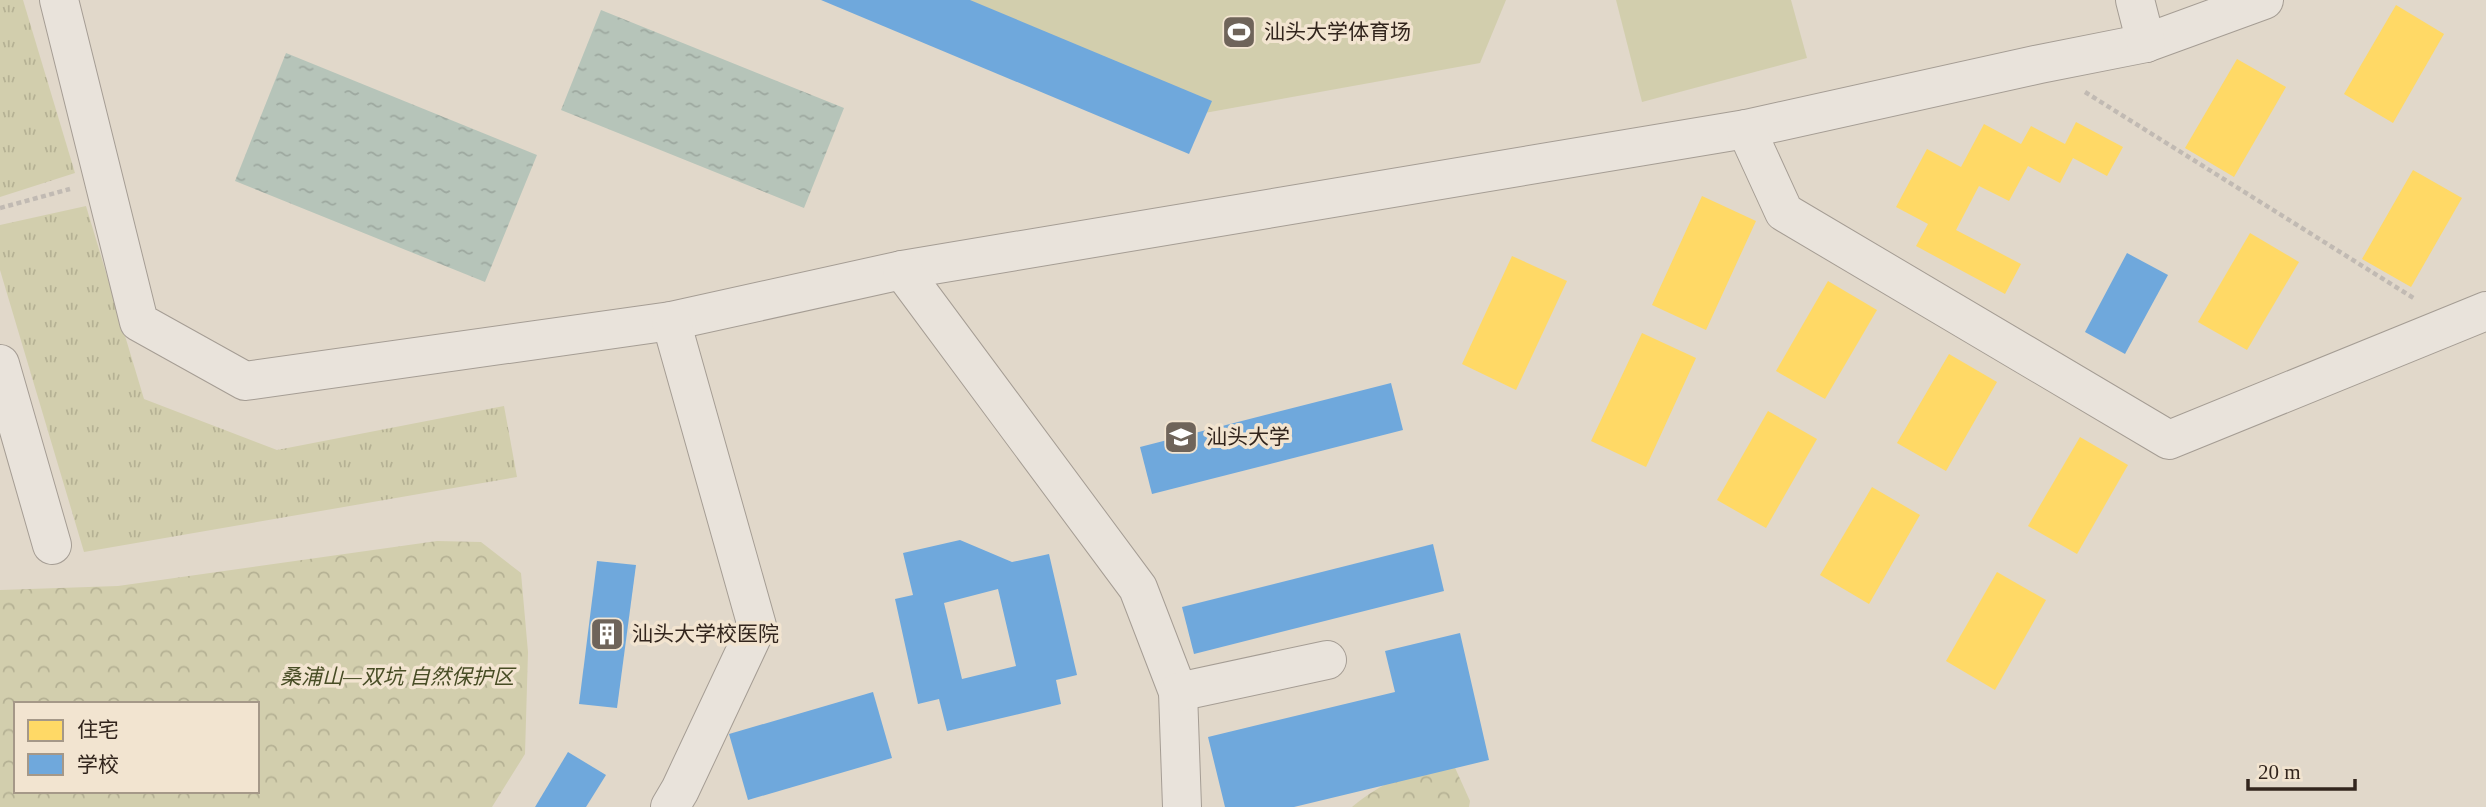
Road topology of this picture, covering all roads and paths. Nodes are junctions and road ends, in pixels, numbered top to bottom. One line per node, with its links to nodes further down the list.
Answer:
1 (59, 0): 7 (street)
2 (2135, 0): 4 (street)
3 (2264, 0): 4 (street)
4 (2146, 44): 5 (street)
5 (2040, 64): 6 (street); 10 (path)
6 (1746, 129): 9 (street); 10 (street)
7 (104, 180): 8 (path); 11 (street)
8 (0, 208)
9 (902, 270): 11 (street); 15 (street)
10 (2471, 318)
11 (671, 321): 16 (street)
12 (0, 365): 13 (street)
13 (52, 545)
14 (1327, 660): 15 (street)
15 (1178, 692): 17 (street)
16 (670, 807)
17 (1182, 807)

